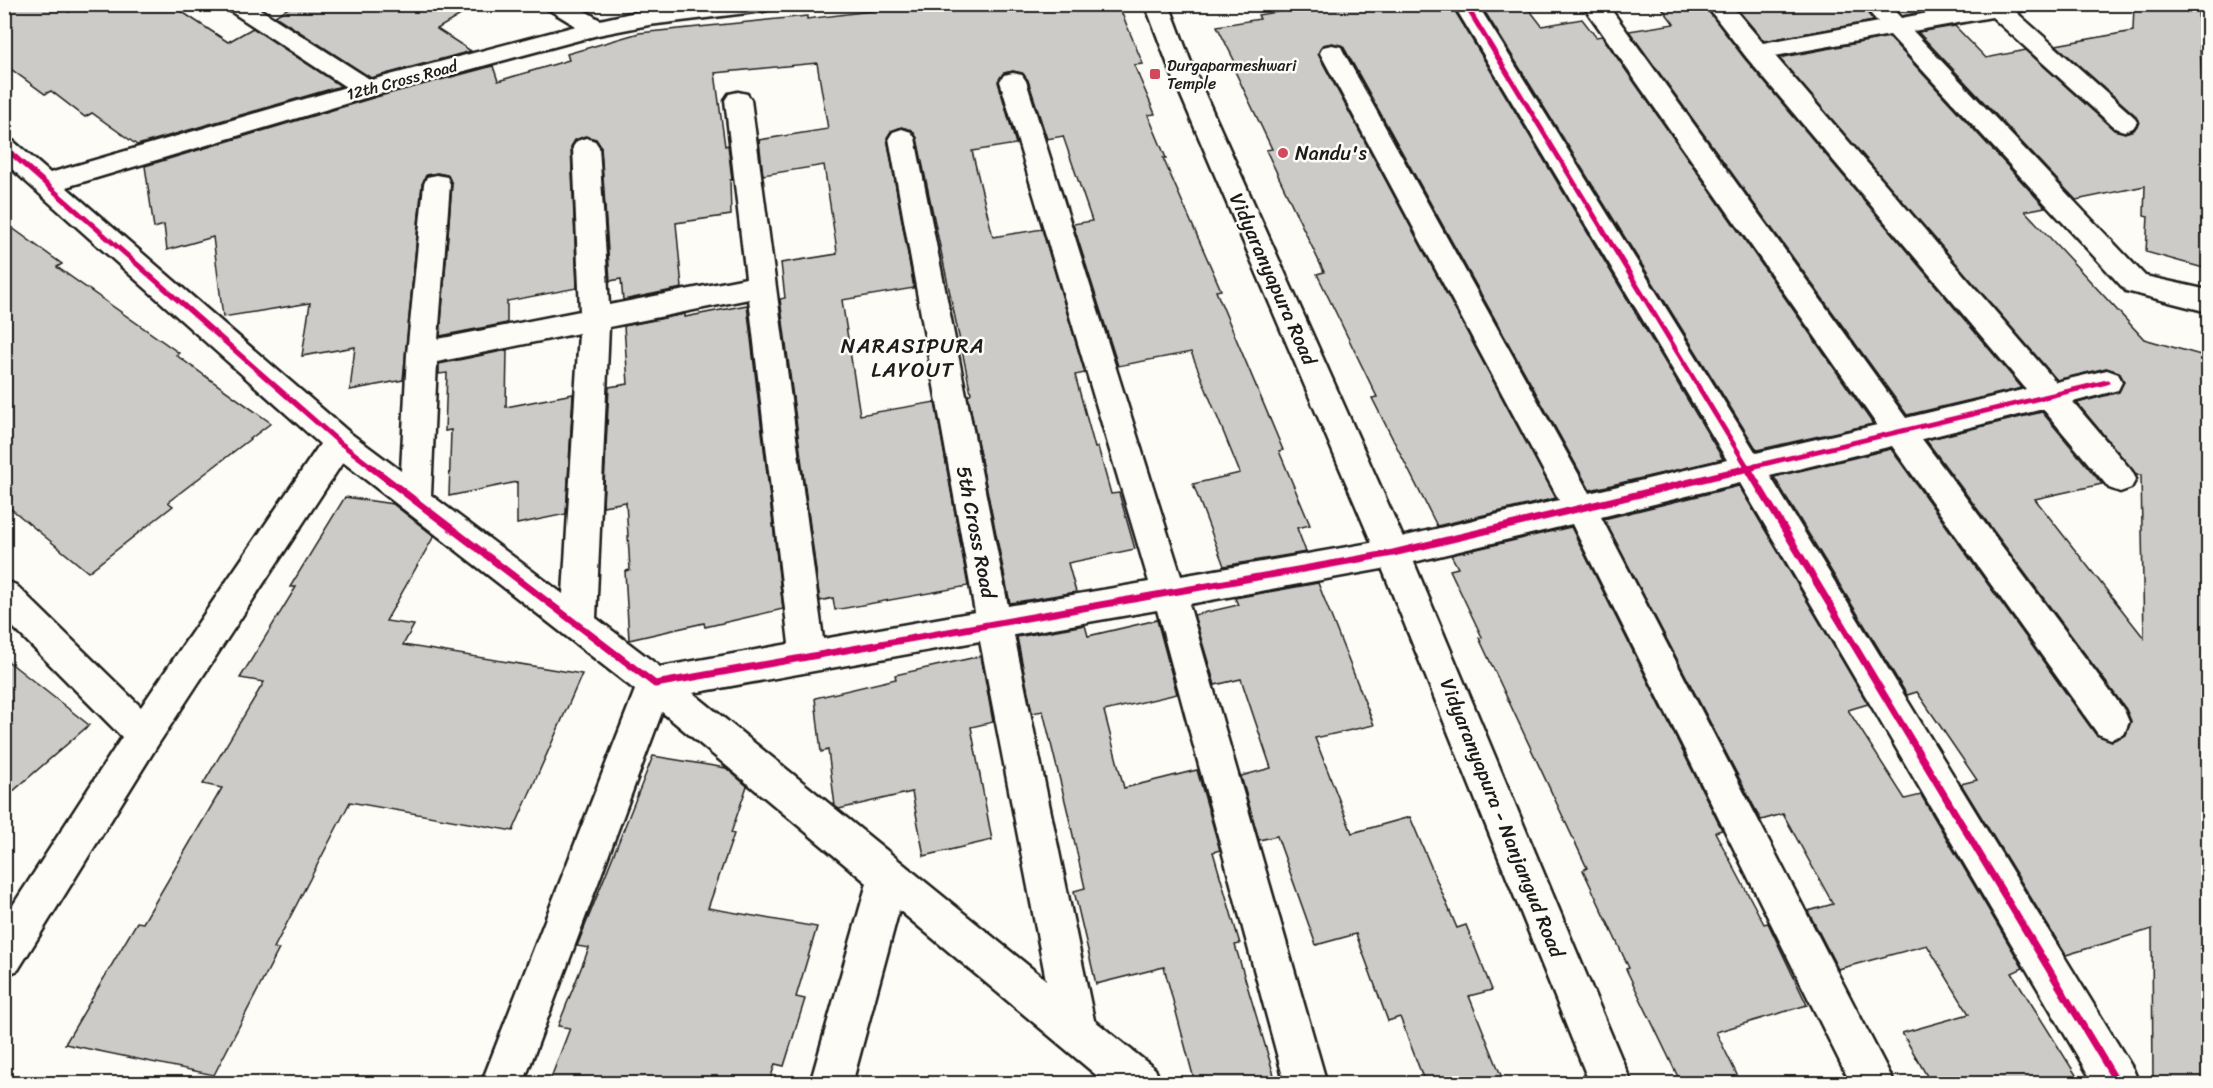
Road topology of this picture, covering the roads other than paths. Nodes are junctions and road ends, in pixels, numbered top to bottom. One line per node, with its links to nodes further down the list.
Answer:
1 (235, 4): 16 (street)
2 (556, 4): 11 (street)
3 (763, 4): 10 (street, 12th Cross Road)
4 (1156, 4): 36 (street, Vidyaranyapura Road)
5 (1594, 4): 30 (street)
6 (1717, 4): 13 (street)
7 (1874, 4): 12 (street)
8 (1467, 7): 32 (street)
9 (2010, 7): 12 (street); 18 (street)
10 (649, 11): 11 (street, 12th Cross Road)
11 (597, 28): 16 (street, 12th Cross Road)
12 (1896, 28): 13 (street); 25 (street)
13 (1756, 52): 29 (street)
14 (1332, 53): 35 (street)
15 (1013, 81): 37 (street)
16 (367, 89): 22 (street, 12th Cross Road)
17 (738, 100): 24 (street)
18 (2124, 122)
19 (902, 138): 39 (street, 5th Cross Road)
20 (4, 147): 22 (street)
21 (586, 147): 26 (street)
22 (47, 183): 31 (street)
23 (437, 184): 27 (street)
24 (760, 286): 26 (street); 41 (street)
25 (2208, 301)
26 (595, 320): 27 (street); 40 (street)
27 (422, 354): 34 (street)
28 (2107, 382): 29 (street)
29 (2049, 396): 30 (street); 33 (street)
30 (1899, 432): 32 (street); 43 (street)
31 (339, 442): 34 (street); 44 (street)
32 (1748, 468): 35 (street); 54 (street)
33 (2120, 479)
34 (415, 502): 40 (street)
35 (1580, 507): 36 (street); 53 (street)
36 (1393, 553): 37 (street); 52 (street, Vidyaranyapura - Nanjangud Road)
37 (1169, 592): 39 (street); 51 (street)
38 (4, 595): 44 (street)
39 (994, 623): 41 (street); 47 (street, 5th Cross Road)
40 (578, 627): 42 (street)
41 (808, 656): 42 (street)
42 (655, 684): 45 (street); 48 (street)
43 (2111, 722)
44 (144, 734): 46 (street)
45 (888, 878): 47 (street); 49 (street)
46 (4, 956)
47 (1076, 1031): 50 (street)
48 (502, 1083)
49 (831, 1083)
50 (1140, 1083)
51 (1306, 1083)
52 (1611, 1083)
53 (1874, 1083)
54 (2118, 1083)

